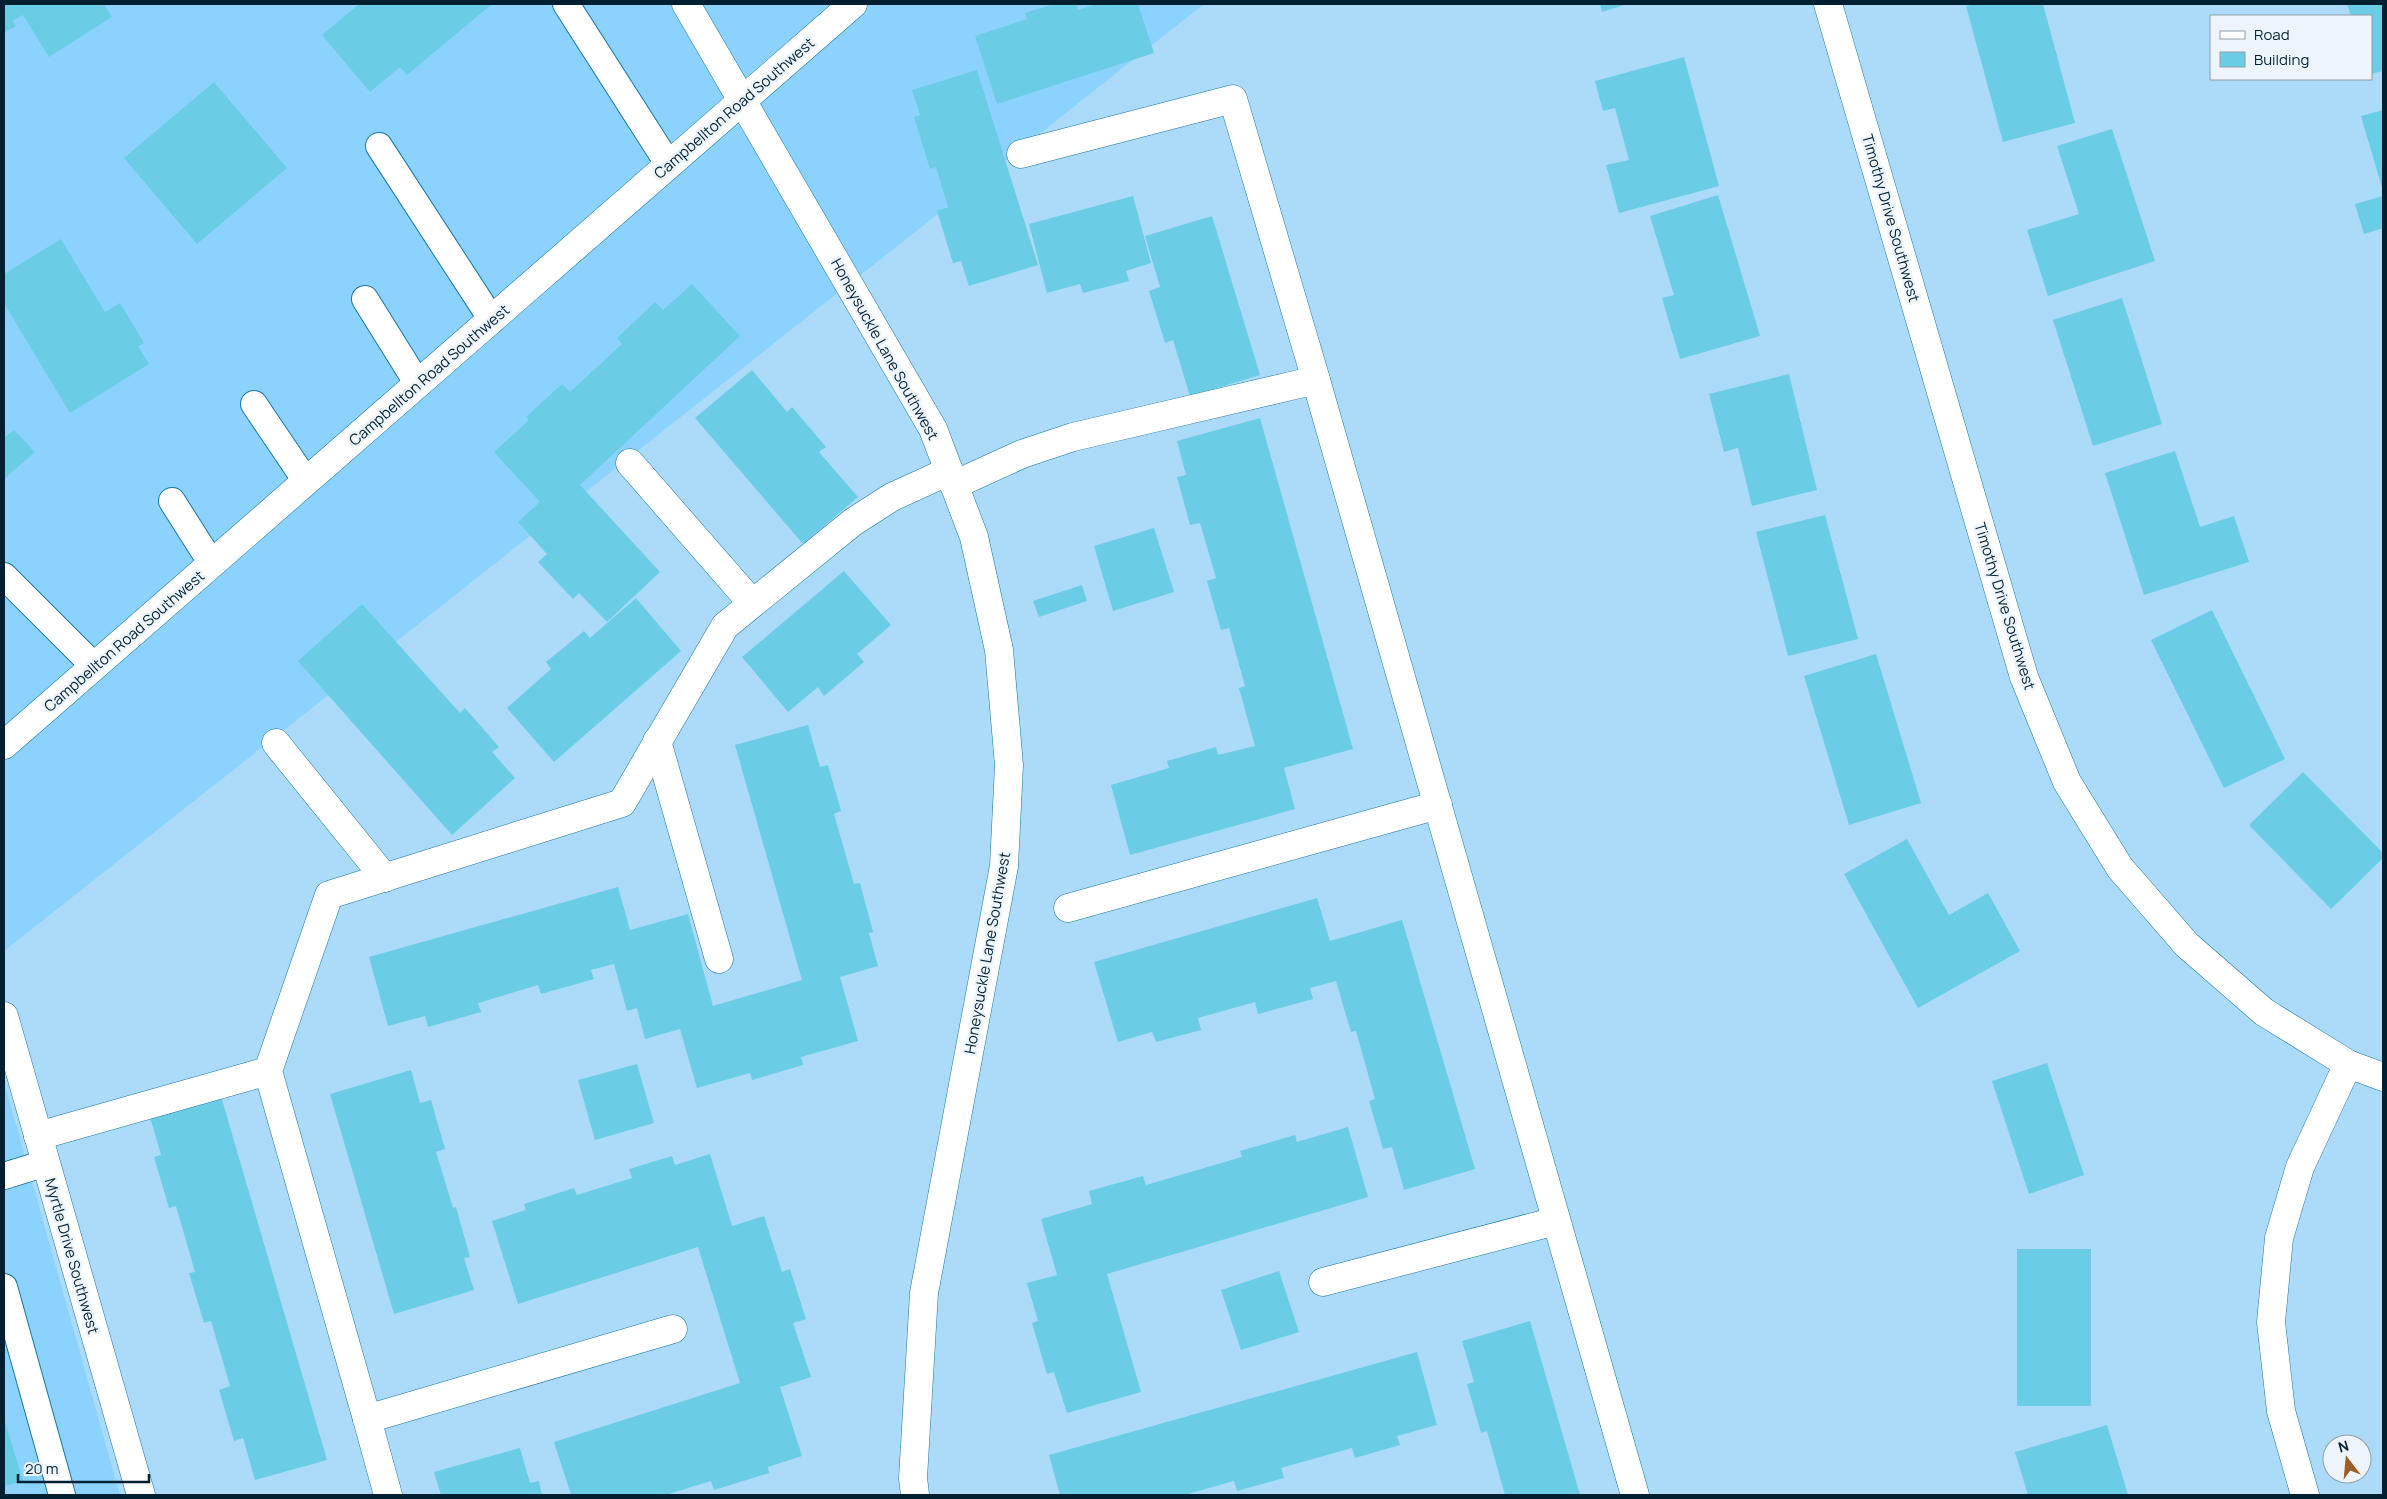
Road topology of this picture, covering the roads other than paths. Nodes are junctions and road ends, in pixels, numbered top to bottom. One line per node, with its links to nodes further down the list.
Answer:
1 (566, 4): 8 (lane)
2 (686, 4): 5 (street, Honeysuckle Lane Southwest)
3 (853, 4): 5 (street, Campbellton Road Southwest)
4 (1828, 4): 30 (street, Timothy Drive Southwest)
5 (744, 100): 8 (street, Campbellton Road Southwest); 15 (street, Honeysuckle Lane Southwest)
6 (379, 146): 10 (lane)
7 (1021, 154): 11 (street)
8 (669, 165): 10 (street, Campbellton Road Southwest)
9 (365, 298): 12 (lane)
10 (492, 320): 12 (street, Campbellton Road Southwest)
11 (1316, 380): 15 (street); 25 (street)
12 (418, 384): 16 (street, Campbellton Road Southwest)
13 (254, 404): 16 (lane)
14 (630, 463): 20 (street)
15 (951, 478): 20 (street); 44 (street, Honeysuckle Lane Southwest)
16 (306, 481): 18 (street, Campbellton Road Southwest)
17 (172, 501): 18 (lane)
18 (212, 564): 21 (street, Campbellton Road Southwest)
19 (4, 576): 21 (lane)
20 (752, 603): 22 (street)
21 (94, 666): 24 (street, Campbellton Road Southwest)
22 (657, 741): 26 (street); 28 (street)
23 (276, 743): 26 (street)
24 (4, 745)
25 (1438, 805): 27 (street); 36 (street)
26 (385, 878): 31 (street)
27 (1068, 908)
28 (719, 959)
29 (4, 1016): 33 (street, Myrtle Drive Southwest)
30 (2348, 1064): 32 (street, Timothy Drive Southwest); 46 (street)
31 (268, 1071): 33 (street); 40 (street)
32 (2383, 1077)
33 (38, 1136): 34 (street, Myrtle Drive Southwest)
34 (46, 1163): 35 (lane); 42 (street, Myrtle Drive Southwest)
35 (4, 1176)
36 (1556, 1221): 37 (street); 45 (street)
37 (1323, 1282)
38 (4, 1287): 41 (lane)
39 (673, 1329): 40 (street)
40 (367, 1419): 43 (street)
41 (62, 1495)
42 (141, 1495)
43 (388, 1495)
44 (915, 1495)
45 (1635, 1495)
46 (2305, 1495)

